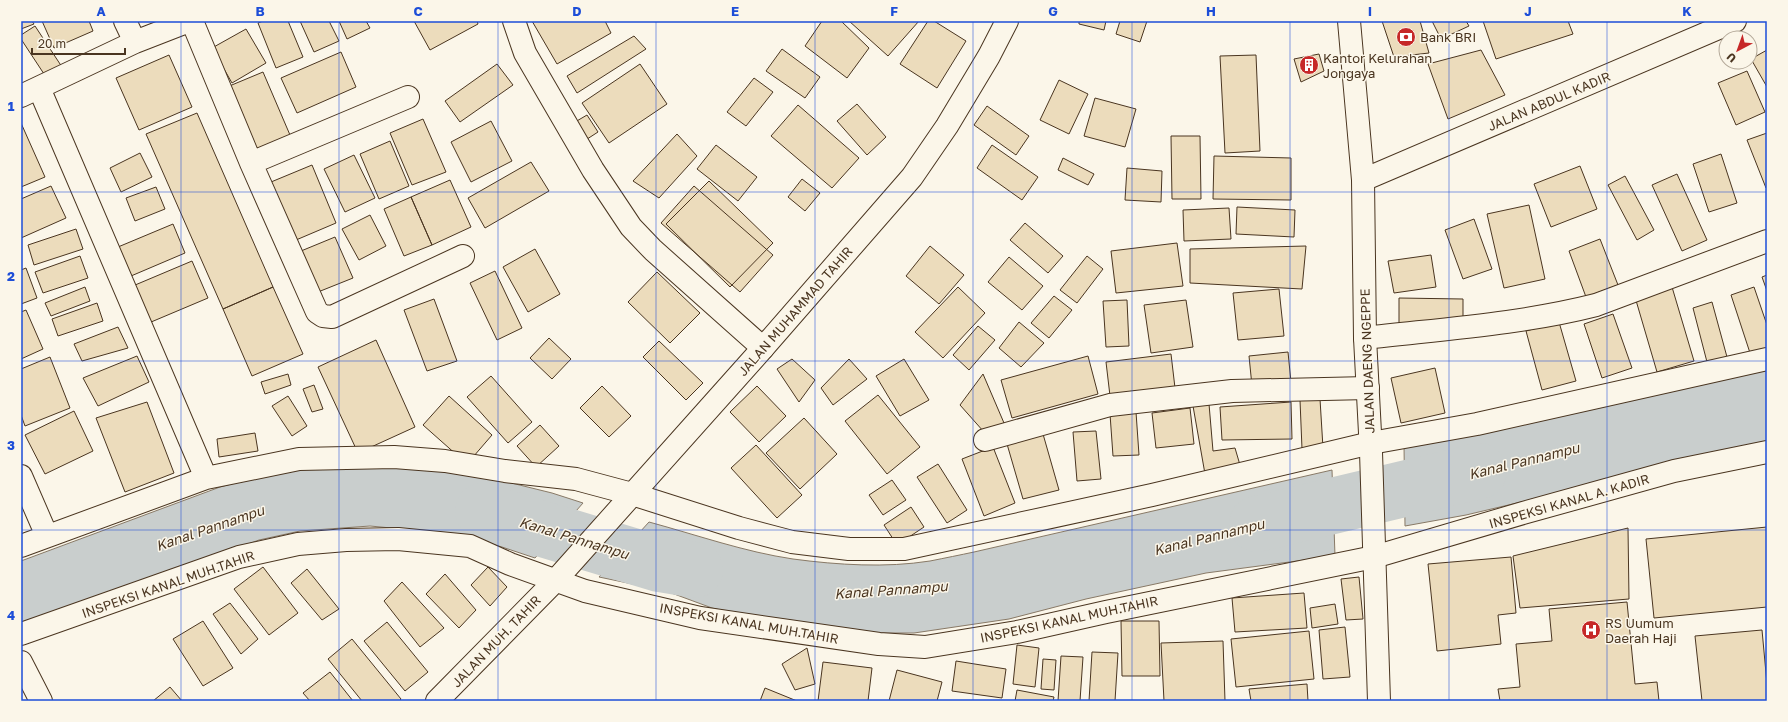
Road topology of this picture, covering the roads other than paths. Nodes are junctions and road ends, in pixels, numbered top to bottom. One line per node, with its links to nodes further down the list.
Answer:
1 (125, 21): 8 (street)
2 (188, 21): 8 (street)
3 (192, 21): 11 (street)
4 (514, 21): 16 (street)
5 (1007, 21): 16 (street, JALAN MUHAMMAD TAHIR)
6 (1349, 21): 12 (street, JALAN DAENG NGEPPE)
7 (1735, 21): 12 (street, JALAN ABDUL KADIR)
8 (134, 42): 9 (street)
9 (30, 92): 23 (street)
10 (408, 97): 11 (street)
11 (251, 163): 14 (street)
12 (1363, 180): 15 (street, JALAN DAENG NGEPPE)
13 (1767, 241): 15 (street)
14 (463, 256)
15 (1365, 338): 18 (street, JALAN DAENG NGEPPE)
16 (763, 348): 24 (street, JALAN MUHAMMAD TAHIR)
17 (1767, 359): 20 (street)
18 (1368, 388): 19 (street); 20 (street, JALAN DAENG NGEPPE)
19 (985, 440)
20 (1371, 447): 24 (street); 27 (street, JALAN DAENG NGEPPE)
21 (1767, 452): 27 (street, INSPEKSI KANAL A. KADIR)
22 (21, 476): 25 (street)
23 (206, 478): 24 (street); 25 (street)
24 (632, 494): 28 (street, JALAN MUHAMMAD TAHIR)
25 (47, 536): 26 (street)
26 (21, 546)
27 (1373, 548): 28 (street, INSPEKSI KANAL MUH.TAHIR); 33 (street, JALAN DAENG NGEPPE)
28 (555, 581): 29 (street, INSPEKSI KANAL MUH.TAHIR); 32 (street, JALAN MUH. TAHIR)
29 (21, 634)
30 (21, 662): 31 (street)
31 (41, 701)
32 (437, 701)
33 (1379, 701)

